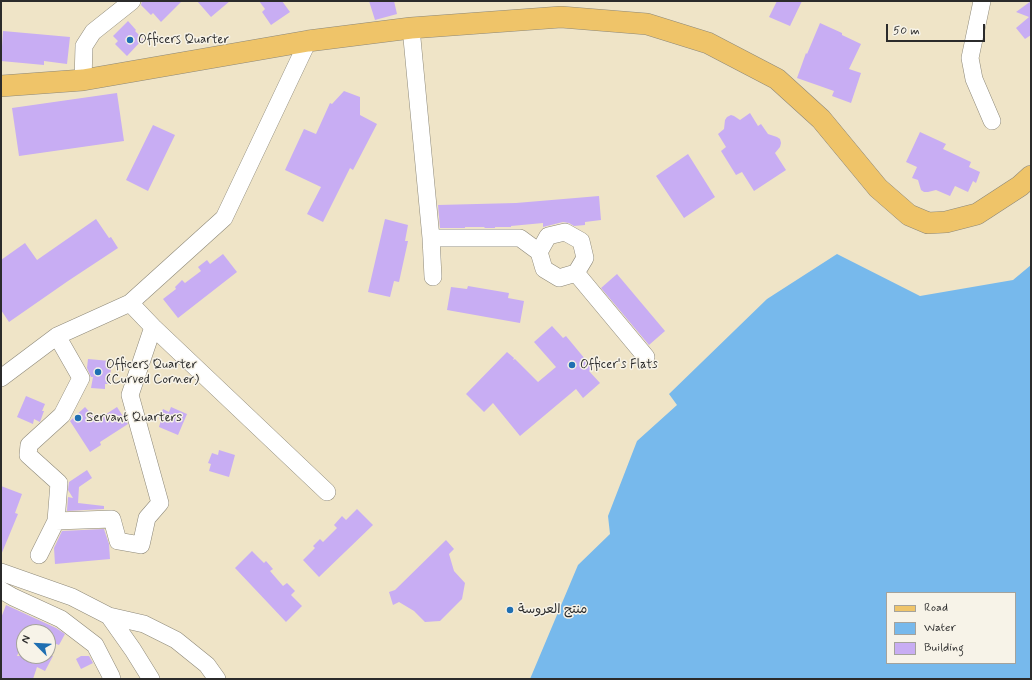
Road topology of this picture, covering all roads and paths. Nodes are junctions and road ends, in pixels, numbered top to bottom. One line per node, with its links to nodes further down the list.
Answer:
1 (132, 1): 5 (street)
2 (982, 1): 7 (street)
3 (411, 28): 4 (main road); 8 (main road); 9 (street)
4 (308, 42): 5 (main road); 13 (street)
5 (83, 80): 6 (main road)
6 (1, 86)
7 (992, 121)
8 (1031, 176)
9 (431, 238): 10 (street); 12 (street)
10 (540, 252): 11 (street); 11 (street)
11 (576, 273): 16 (street)
12 (434, 277)
13 (130, 303): 14 (street); 15 (street)
14 (153, 327): 18 (street); 19 (street)
15 (57, 336): 17 (street); 19 (street)
16 (646, 357)
17 (1, 378)
18 (327, 492)
19 (56, 521): 20 (street)
20 (39, 554)
21 (1, 572): 23 (street)
22 (2, 592): 24 (street)
23 (109, 616): 25 (street); 26 (street)
24 (112, 679)
25 (151, 679)
26 (217, 679)

